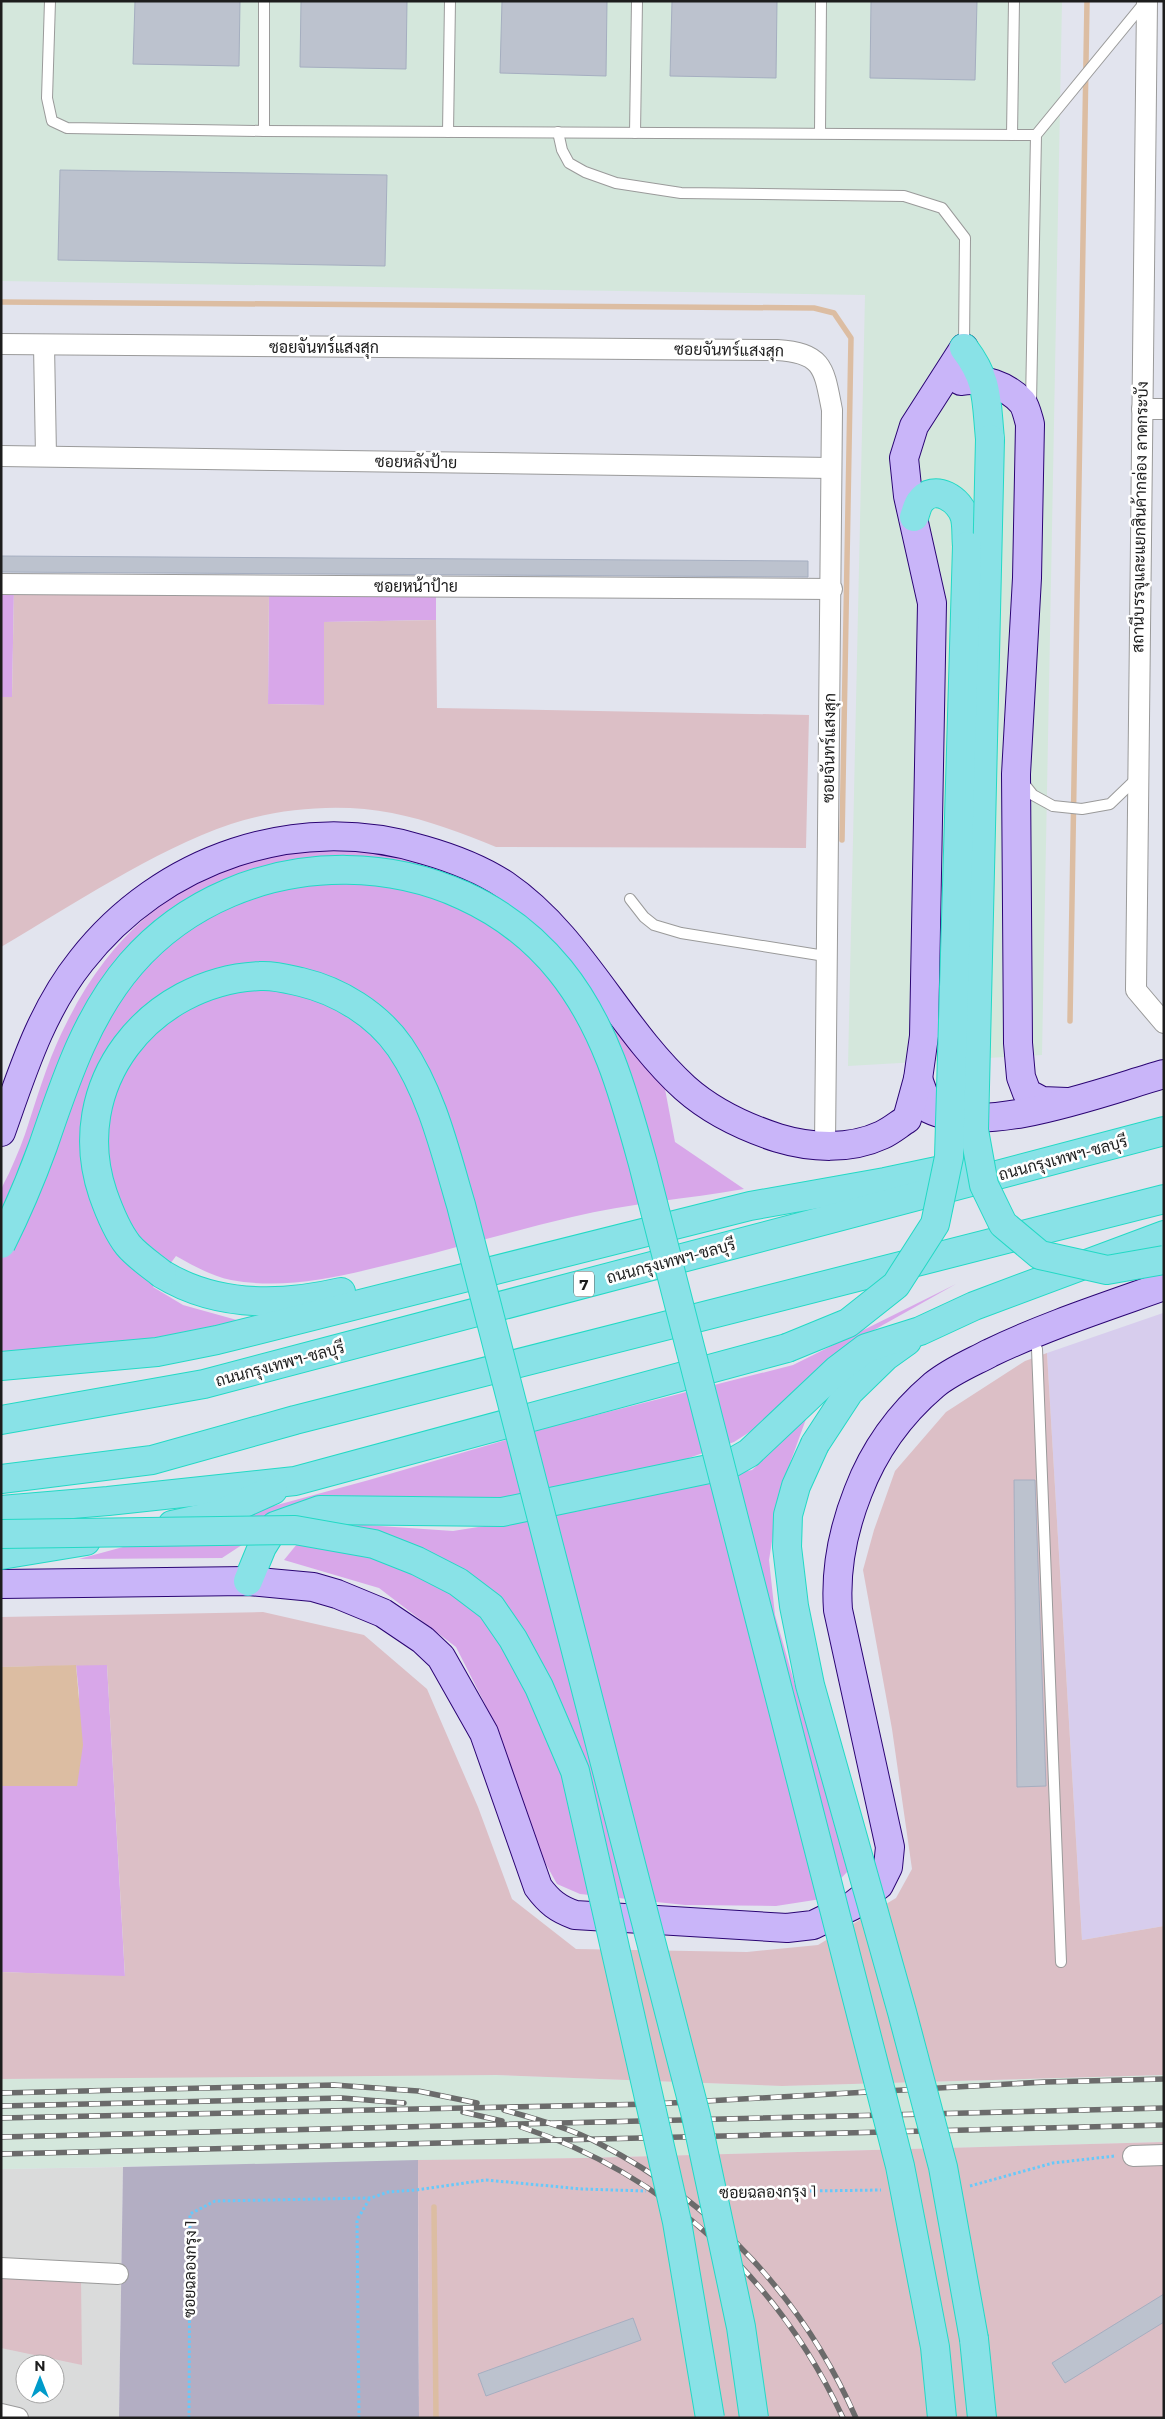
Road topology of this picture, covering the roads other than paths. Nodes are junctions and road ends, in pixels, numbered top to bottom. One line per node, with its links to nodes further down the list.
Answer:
1 (50, 1): 8 (lane)
2 (264, 1): 8 (lane)
3 (450, 1): 9 (lane)
4 (637, 1): 11 (lane)
5 (821, 1): 12 (lane)
6 (1014, 1): 13 (lane)
7 (1146, 1): 14 (lane); 20 (street, สถานีบรรจุและแยกสินค้ากล่อง ลาดกระบัง)
8 (264, 131): 9 (lane)
9 (448, 132): 10 (lane)
10 (558, 132): 11 (lane); 17 (lane)
11 (635, 133): 12 (lane)
12 (820, 133): 13 (lane)
13 (1012, 135): 14 (lane)
14 (1036, 135): 22 (lane)
15 (1, 344): 16 (street, ซอยจันทร์แสงสุก)
16 (44, 345): 24 (street); 25 (street, ซอยจันทร์แสงสุก)
17 (964, 348): 18 (highway); 19 (main road)
18 (984, 382): 19 (main road); 22 (main road); 45 (highway, bridge)
19 (939, 385): 26 (main road)
20 (1142, 409): 21 (street); 30 (street, สถานีบรรจุและแยกสินค้ากล่อง ลาดกระบัง)
21 (1164, 410)
22 (1030, 424): 29 (main road)
23 (1, 456): 24 (street, ซอยหลังป้าย)
24 (46, 456): 25 (street, ซอยหลังป้าย)
25 (831, 468): 28 (street, ซอยจันทร์แสงสุก)
26 (914, 517): 35 (main road); 52 (highway, bridge)
27 (1, 584): 28 (street, ซอยหน้าป้าย)
28 (832, 589): 32 (street, ซอยจันทร์แสงสุก)
29 (1016, 774): 30 (lane); 36 (main road)
30 (1136, 780): 33 (street, สถานีบรรจุและแยกสินค้ากล่อง ลาดกระบัง)
31 (630, 899): 32 (lane)
32 (825, 956): 40 (street, ซอยจันทร์แสงสุก)
33 (1164, 1023)
34 (1164, 1074): 36 (main road)
35 (918, 1079): 36 (main road); 40 (main road)
36 (1067, 1102)
37 (1164, 1115): 42 (highway)
38 (1164, 1131): 50 (highway, ถนนกรุงเทพฯ-ชลบุรี / 7)
39 (1, 1132): 40 (main road)
40 (825, 1146)
41 (1164, 1199): 51 (highway)
42 (702, 1217): 49 (highway); 66 (highway, bridge)
43 (1164, 1235): 47 (highway)
44 (1, 1244): 67 (highway, bridge)
45 (1164, 1260)
46 (1164, 1286): 56 (main road)
47 (920, 1331): 56 (highway); 68 (highway, bridge)
48 (1037, 1349): 58 (lane)
49 (1, 1366)
50 (1, 1420)
51 (1, 1479)
52 (295, 1480): 53 (highway); 55 (highway)
53 (1, 1510)
54 (1, 1534): 65 (highway, bridge)
55 (1, 1555)
56 (248, 1581): 57 (main road)
57 (1, 1584)
58 (1061, 1962)
59 (1164, 2154): 60 (street)
60 (1133, 2156)
61 (1, 2268): 62 (street)
62 (118, 2274)
63 (1, 2414): 64 (street)
64 (18, 2418)
65 (710, 2418)
66 (754, 2418)
67 (942, 2418)
68 (982, 2418)

